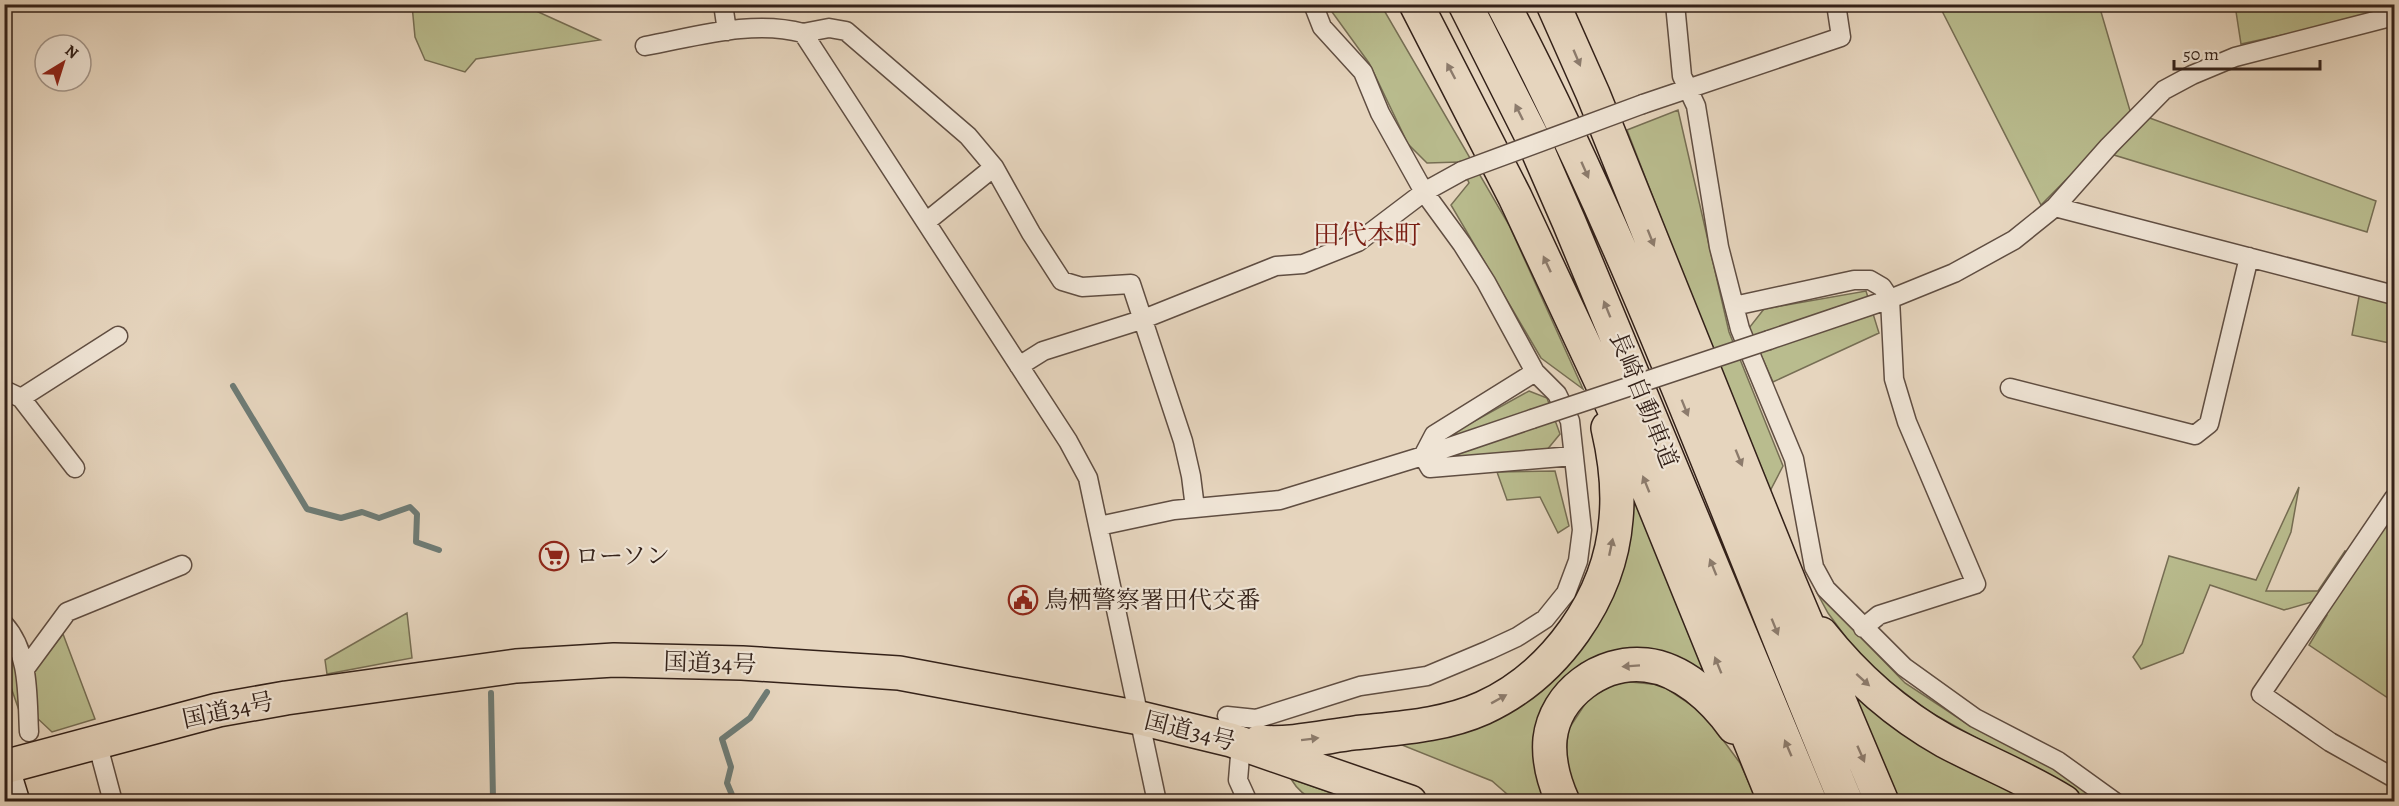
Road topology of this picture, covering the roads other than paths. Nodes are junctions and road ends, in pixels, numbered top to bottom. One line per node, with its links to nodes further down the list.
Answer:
1 (723, 4): 10 (street)
2 (1312, 4): 15 (street)
3 (1416, 4): 24 (highway, one-way to 3)
4 (1465, 4): 54 (highway, 長崎自動車道, one-way to 4)
5 (1503, 4): 55 (highway, 長崎自動車道, one-way to 55)
6 (1553, 4): 37 (highway, one-way to 37)
7 (1675, 4): 13 (street)
8 (1836, 4): 13 (street)
9 (2394, 16): 16 (street)
10 (727, 31): 11 (street); 12 (street)
11 (803, 33): 14 (street); 17 (street)
12 (645, 46)
13 (1688, 91): 15 (street, bridge); 21 (street)
14 (994, 167): 17 (street); 22 (street)
15 (1425, 192): 22 (street); 26 (street)
16 (2055, 207): 18 (street); 20 (street)
17 (926, 222): 25 (street)
18 (2249, 257): 19 (street); 27 (street)
19 (2394, 295)
20 (1890, 299): 21 (street); 30 (street, bridge); 39 (street)
21 (1734, 306): 39 (street)
22 (1141, 320): 25 (street); 34 (street)
23 (118, 336): 29 (street)
24 (1580, 337): 43 (highway, one-way to 24); 47 (highway, one-way to 24)
25 (1019, 366): 35 (street)
26 (1535, 372): 30 (street); 31 (street)
27 (2010, 388)
28 (4, 390): 29 (street)
29 (21, 398): 32 (street)
30 (1423, 456): 31 (street); 34 (street)
31 (1573, 456): 43 (street)
32 (75, 468)
33 (2394, 498): 46 (street)
34 (1194, 508): 35 (street)
35 (1099, 526): 41 (street)
36 (182, 565): 40 (street)
37 (1790, 584): 56 (highway, one-way to 56); 57 (highway, one-way to 57)
38 (4, 624): 40 (street)
39 (1863, 628): 58 (street)
40 (25, 669): 42 (street)
41 (1140, 718): 43 (highway, 国道34号); 44 (highway, 国道34号); 50 (street)
42 (29, 732)
43 (1233, 733): 51 (street); 52 (highway, 国道34号)
44 (97, 742): 45 (highway, 国道34号); 49 (street)
45 (5, 766): 48 (street)
46 (2394, 778)
47 (1774, 799): 53 (highway, one-way to 53)
48 (16, 801)
49 (113, 801)
50 (1157, 801)
51 (1248, 801)
52 (1410, 801)
53 (1563, 801)
54 (1810, 801)
55 (1846, 801)
56 (1882, 801)
57 (2064, 801)
58 (2115, 801)

